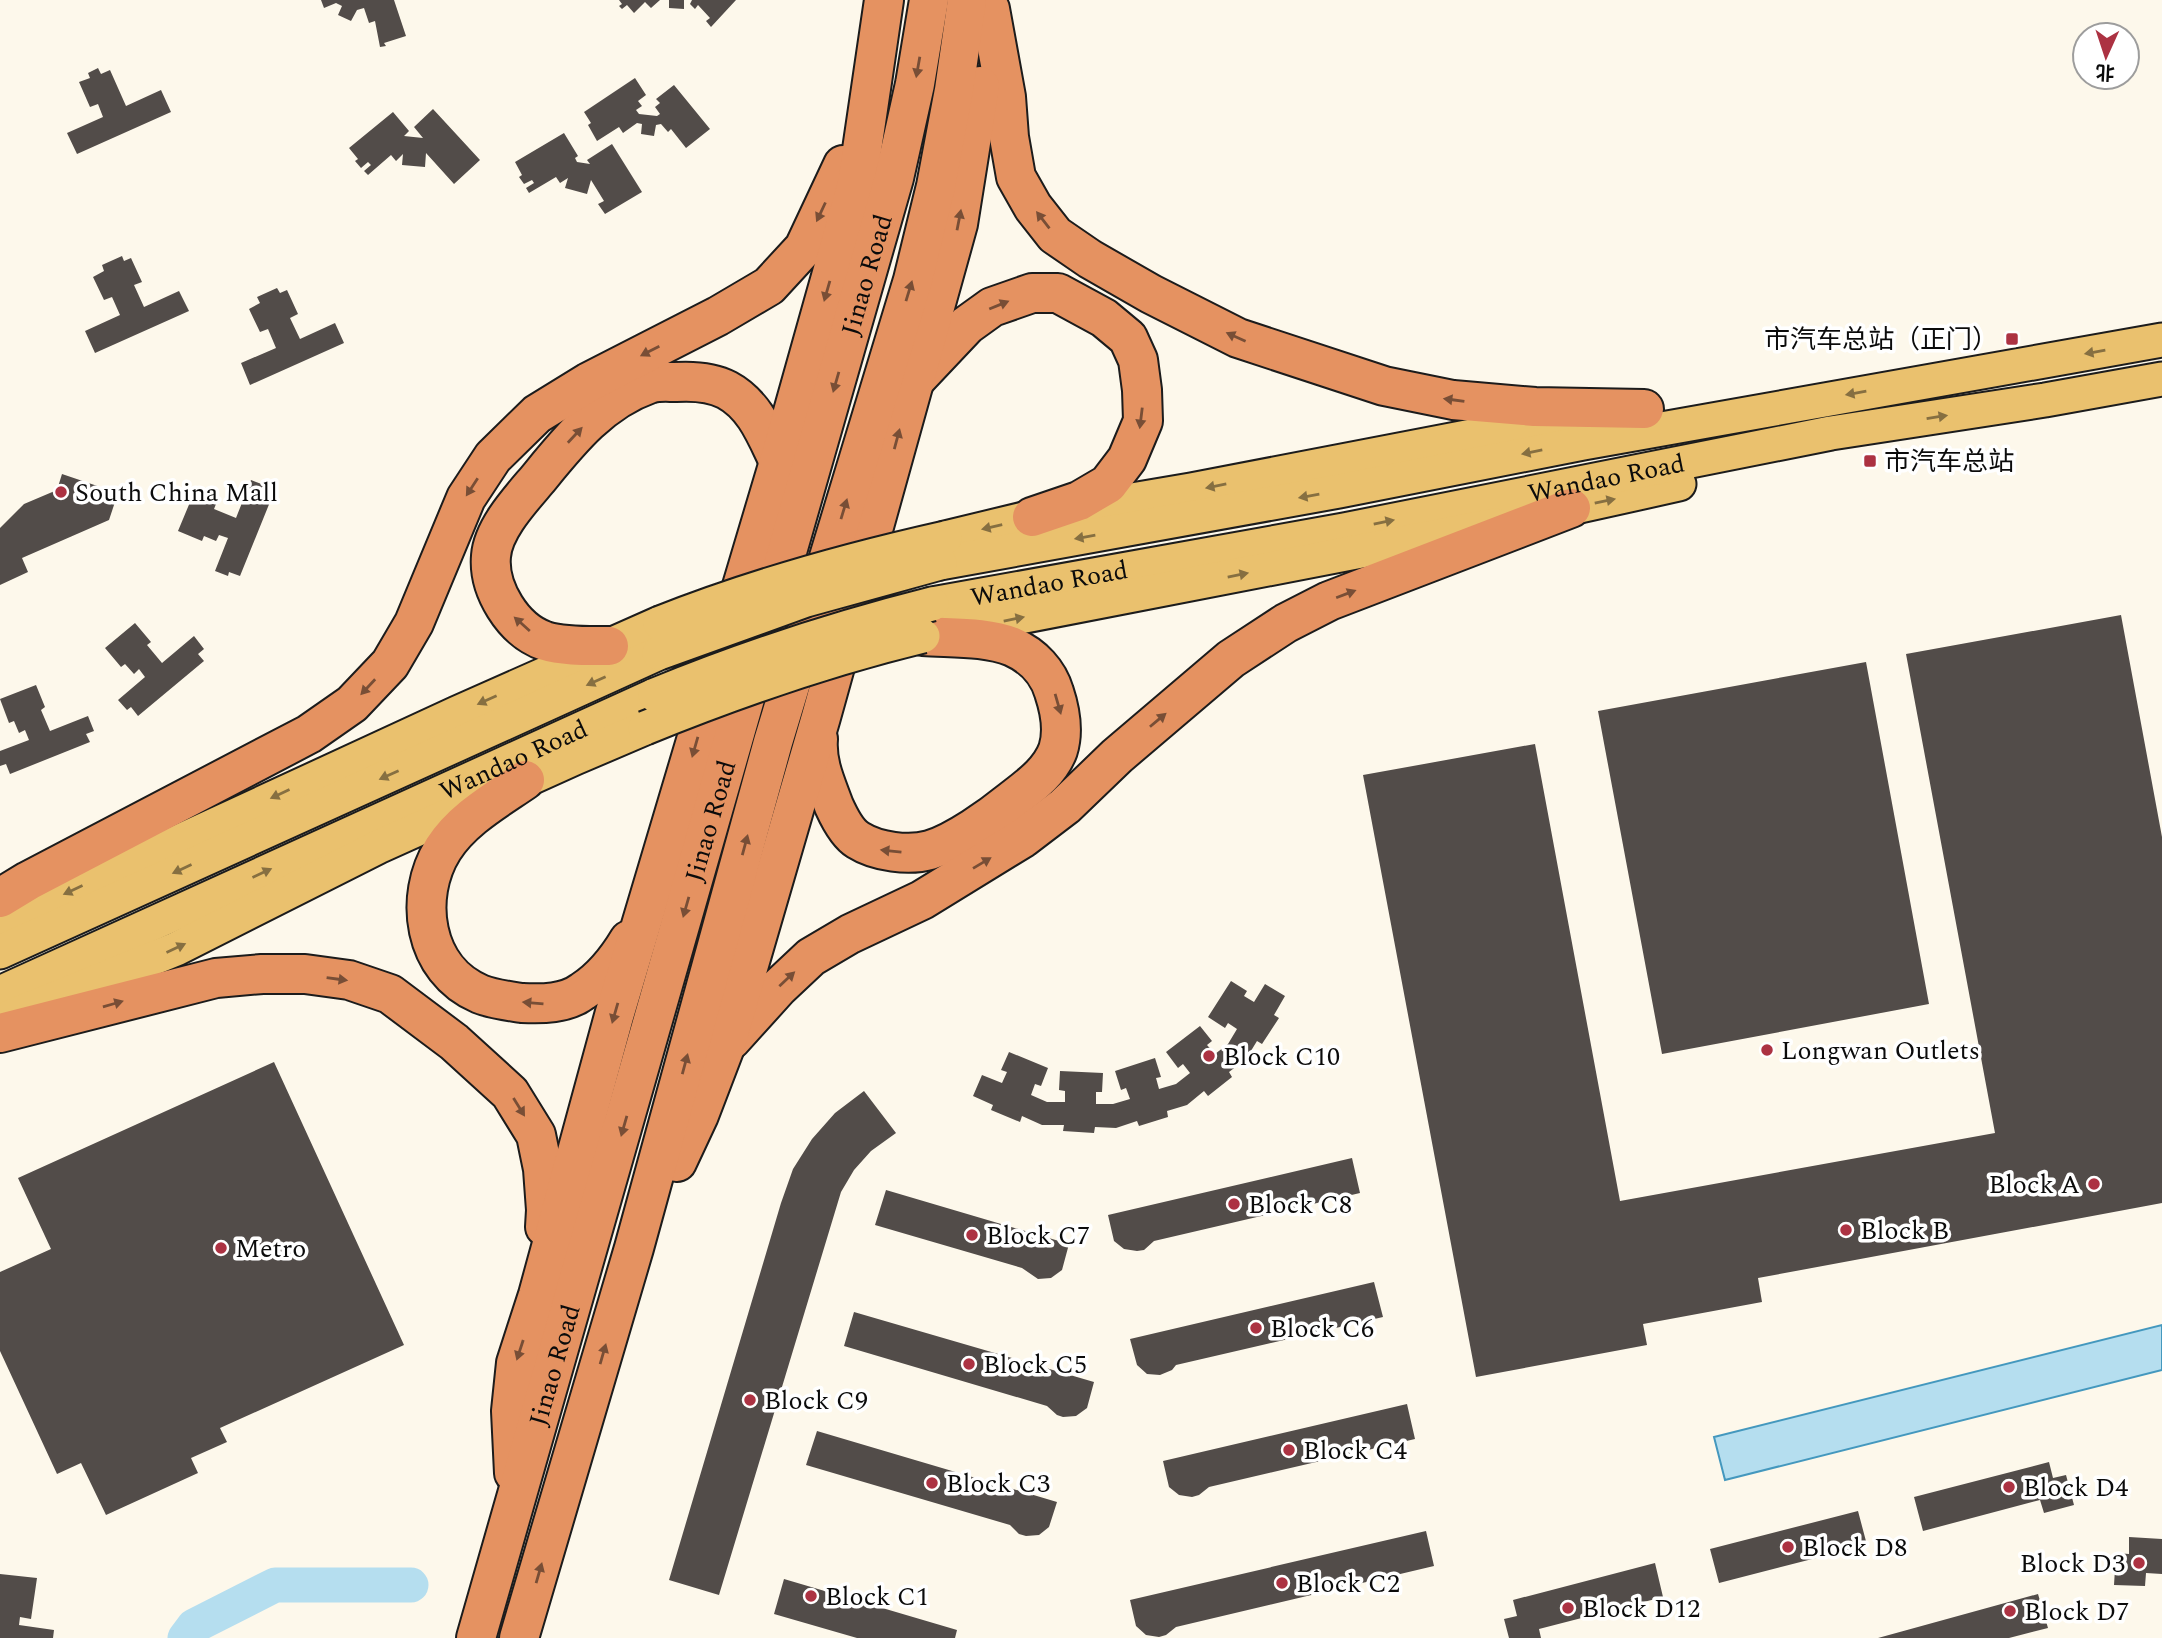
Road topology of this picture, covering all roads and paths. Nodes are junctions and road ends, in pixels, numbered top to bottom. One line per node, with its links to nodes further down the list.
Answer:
1 (884, 0): 4 (highway)
2 (929, 0): 30 (highway, Jinao Road, one-way to 30)
3 (982, 3): 7 (highway, one-way to 3); 9 (highway, one-way to 3); 28 (highway, Jinao Road, one-way to 3)
4 (870, 106): 11 (highway, one-way to 11); 20 (highway, one-way to 20)
5 (2162, 340): 8 (main road, Wandao Road, one-way to 8)
6 (2162, 379): 10 (main road, Wandao Road, one-way to 6)
7 (913, 383): 13 (highway, one-way to 13); 18 (highway, one-way to 7)
8 (1816, 400): 9 (main road); 14 (main road, Wandao Road, one-way to 14)
9 (1644, 409): 13 (main road, one-way to 13)
10 (1831, 433): 12 (main road, one-way to 10); 15 (main road, Wandao Road, one-way to 10)
11 (779, 463): 17 (highway, one-way to 11); 21 (highway, one-way to 21)
12 (1571, 508): 15 (main road, one-way to 12); 27 (highway, one-way to 12)
13 (1032, 517): 14 (main road, one-way to 14)
14 (942, 551): 16 (main road, Wandao Road, bridge)
15 (927, 620): 18 (highway, one-way to 18); 19 (main road, bridge); 24 (main road, Wandao Road, one-way to 15, bridge)
16 (659, 638): 17 (main road); 23 (main road, Wandao Road, one-way to 23)
17 (609, 646): 22 (main road, one-way to 22)
18 (821, 717): 27 (highway)
19 (525, 780): 21 (highway, one-way to 19); 25 (main road, one-way to 19)
20 (0, 898)
21 (650, 901): 29 (highway, one-way to 29)
22 (0, 924)
23 (0, 952)
24 (0, 993)
25 (0, 1021)
26 (0, 1033): 29 (highway, one-way to 29)
27 (725, 1047): 28 (highway)
28 (634, 1248): 32 (highway, Jinao Road, one-way to 28)
29 (538, 1295): 30 (highway, one-way to 30)
30 (516, 1503): 31 (highway, Jinao Road)
31 (476, 1638)
32 (519, 1638)

